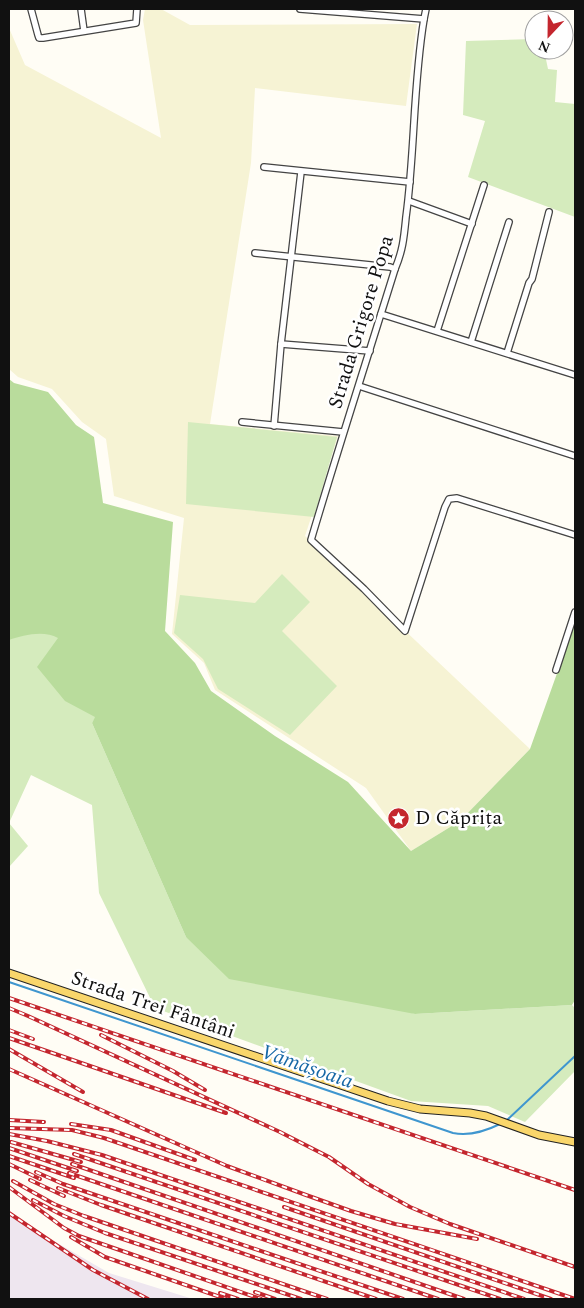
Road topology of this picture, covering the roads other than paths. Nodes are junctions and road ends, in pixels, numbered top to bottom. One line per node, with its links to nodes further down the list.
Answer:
1 (31, 9): 7 (street)
2 (81, 9): 7 (street)
3 (137, 9): 7 (street)
4 (300, 9): 6 (street)
5 (426, 9): 6 (street, Strada Grigore Popa)
6 (424, 19): 10 (street, Strada Grigore Popa)
7 (84, 31)
8 (264, 167): 9 (street)
9 (301, 172): 10 (street); 17 (street)
10 (410, 182): 12 (street, Strada Grigore Popa)
11 (484, 185): 15 (street)
12 (409, 201): 15 (street); 18 (street, Strada Grigore Popa)
13 (549, 212): 24 (street)
14 (510, 222): 21 (street)
15 (472, 224): 20 (street)
16 (255, 253): 17 (street)
17 (291, 256): 18 (street); 22 (street)
18 (395, 269): 19 (street, Strada Grigore Popa)
19 (381, 314): 20 (street); 23 (street, Strada Grigore Popa)
20 (437, 331): 21 (street)
21 (471, 342): 24 (street)
22 (281, 344): 23 (street); 28 (street)
23 (370, 351): 26 (street, Strada Grigore Popa)
24 (507, 353): 25 (street)
25 (575, 375)
26 (360, 386): 29 (street, Strada Grigore Popa); 30 (street)
27 (242, 422): 28 (street)
28 (274, 426): 29 (street)
29 (343, 432): 31 (street, Strada Grigore Popa)
30 (575, 456)
31 (575, 535)
32 (575, 612): 33 (street)
33 (556, 670)
34 (9, 972): 35 (main road, Strada Trei Fântâni)
35 (575, 1142)

